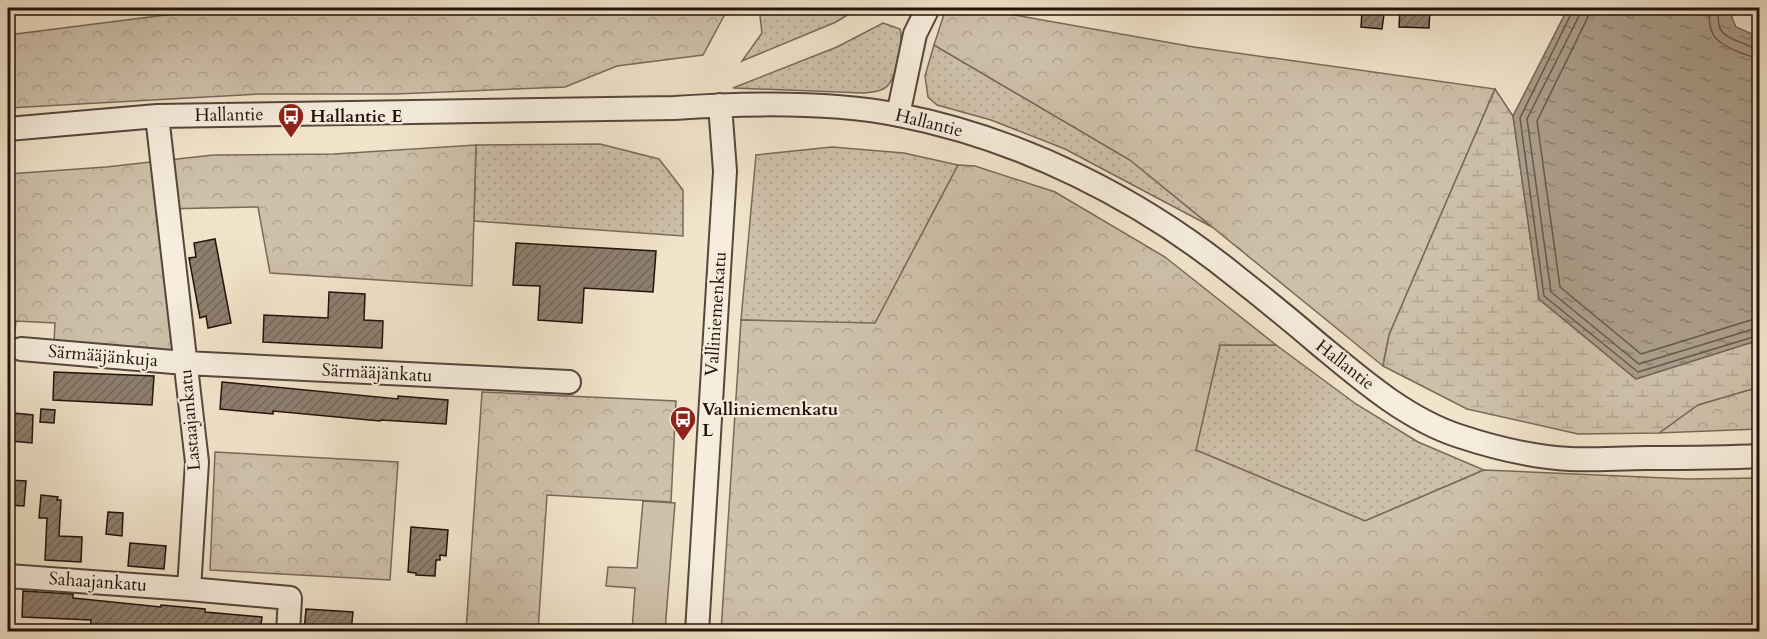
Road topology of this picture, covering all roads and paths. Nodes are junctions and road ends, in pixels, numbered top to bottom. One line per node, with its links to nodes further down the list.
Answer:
1 (928, 8): 3 (street)
2 (720, 105): 3 (street, Hallantie); 4 (street, Hallantie); 13 (street, Valliniemenkatu)
3 (898, 115): 9 (street, Hallantie)
4 (157, 116): 5 (street, Hallantie); 7 (street, Lastaajankatu)
5 (8, 129)
6 (21, 349): 7 (street, Särmääjänkuja)
7 (185, 363): 8 (street, Särmääjänkatu); 11 (street, Lastaajankatu)
8 (569, 381)
9 (1760, 456)
10 (8, 576): 11 (street, Sahaajankatu)
11 (189, 589): 12 (street)
12 (288, 632)
13 (697, 632)

